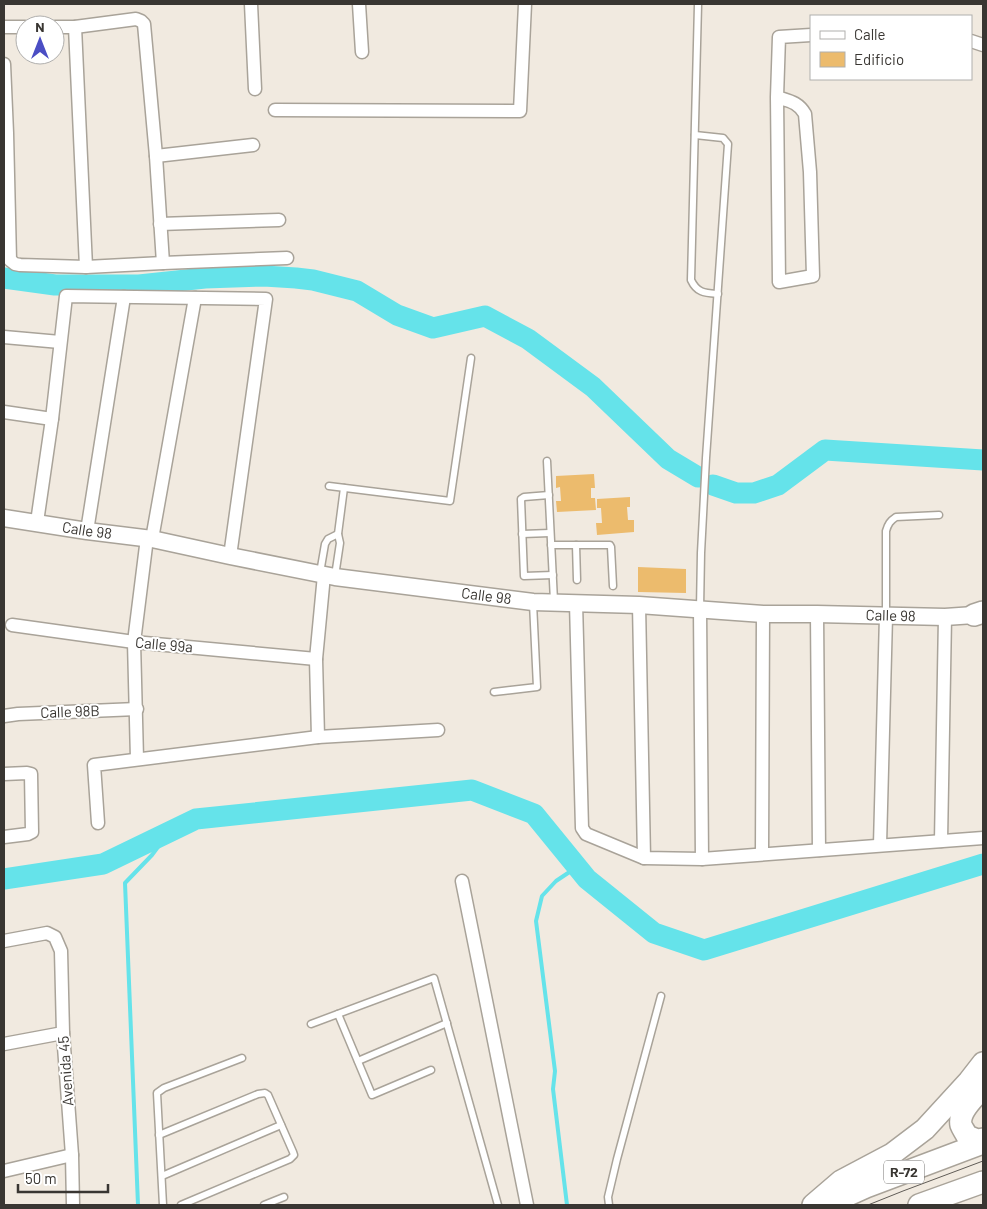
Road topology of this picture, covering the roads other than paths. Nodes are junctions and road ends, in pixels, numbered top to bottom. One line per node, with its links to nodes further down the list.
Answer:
1 (252, 4): 10 (street)
2 (359, 4): 8 (street)
3 (525, 4): 12 (street)
4 (698, 5): 14 (lane)
5 (65, 27): 6 (street)
6 (75, 27): 16 (street); 22 (street)
7 (810, 35): 11 (street)
8 (362, 52)
9 (4, 64): 13 (street)
10 (255, 89)
11 (777, 97): 11 (street)
12 (275, 110)
13 (5, 133): 17 (street)
14 (695, 135): 23 (lane); 23 (lane)
15 (253, 145): 16 (street)
16 (156, 156): 19 (street)
17 (6, 200): 22 (street)
18 (279, 220): 19 (street)
19 (160, 224): 21 (street)
20 (287, 258): 21 (street)
21 (163, 262): 22 (street)
22 (86, 267)
23 (718, 294): 54 (lane)
24 (124, 297): 25 (street); 27 (street); 38 (street)
25 (196, 298): 42 (street); 45 (street)
26 (4, 337): 27 (street)
27 (60, 342): 30 (street)
28 (471, 358): 33 (lane)
29 (4, 412): 30 (street)
30 (52, 419): 37 (street)
31 (547, 461): 34 (lane)
32 (329, 486): 33 (lane)
33 (344, 488): 40 (lane)
34 (549, 495): 39 (lane); 41 (lane)
35 (939, 515): 58 (lane)
36 (6, 519): 37 (street, Calle 98)
37 (37, 522): 38 (street, Calle 98)
38 (87, 531): 42 (street, Calle 98)
39 (550, 533): 41 (lane); 43 (lane)
40 (338, 534): 47 (lane); 47 (lane)
41 (522, 534): 46 (lane)
42 (150, 538): 45 (street, Calle 98); 61 (street)
43 (551, 545): 44 (lane); 46 (lane)
44 (576, 545): 48 (lane); 49 (lane)
45 (230, 556): 47 (street, Calle 98)
46 (553, 575): 51 (lane)
47 (326, 576): 50 (street, Calle 98); 62 (street)
48 (578, 580)
49 (613, 586)
50 (533, 602): 51 (street, Calle 98); 63 (lane)
51 (554, 602): 52 (street, Calle 98)
52 (576, 603): 53 (street, Calle 98); 77 (street)
53 (639, 605): 54 (street, Calle 98); 77 (street)
54 (700, 609): 55 (street, Calle 98); 78 (street)
55 (763, 614): 56 (street, Calle 98); 76 (street)
56 (817, 614): 58 (street, Calle 98); 75 (street)
57 (980, 614): 59 (street, Calle 98)
58 (886, 616): 59 (street, Calle 98); 74 (street)
59 (945, 617): 73 (street)
60 (12, 625): 61 (street, Calle 99a)
61 (134, 642): 62 (street, Calle 99a); 64 (street)
62 (316, 659): 67 (street)
63 (494, 692)
64 (137, 709): 65 (street, Calle 98B); 68 (street)
65 (4, 716)
66 (438, 730): 67 (street)
67 (318, 737): 68 (street)
68 (137, 759): 70 (street)
69 (4, 774): 71 (street)
70 (98, 823)
71 (4, 837)
72 (983, 838): 73 (street)
73 (940, 841): 74 (street)
74 (880, 845): 75 (street)
75 (819, 850): 76 (street)
76 (762, 854): 78 (street)
77 (644, 858): 78 (street)
78 (702, 858)
79 (462, 881): 106 (street)
80 (4, 941): 85 (street, Avenida 45)
81 (661, 996): 107 (lane)
82 (338, 1014): 83 (lane); 84 (lane); 88 (lane)
83 (447, 1022): 88 (lane); 105 (lane)
84 (311, 1024)
85 (63, 1032): 86 (street); 96 (street, Avenida 45)
86 (4, 1044)
87 (242, 1058): 93 (lane)
88 (358, 1061): 90 (lane)
89 (983, 1063): 108 (main road)
90 (431, 1070)
91 (983, 1088): 94 (main road)
92 (281, 1125): 93 (lane); 98 (lane); 103 (lane)
93 (159, 1135): 98 (lane)
94 (983, 1139)
95 (983, 1143): 109 (main road, R-72)
96 (72, 1155): 97 (street); 101 (street, Avenida 45)
97 (4, 1171)
98 (162, 1176): 102 (lane)
99 (983, 1184): 110 (main road, R-72); 111 (main road)
100 (284, 1196): 104 (lane)
101 (73, 1205)
102 (163, 1205)
103 (181, 1205)
104 (264, 1205)
105 (498, 1205)
106 (527, 1205)
107 (609, 1205)
108 (813, 1205)
109 (826, 1205)
110 (919, 1205)
111 (960, 1205)

